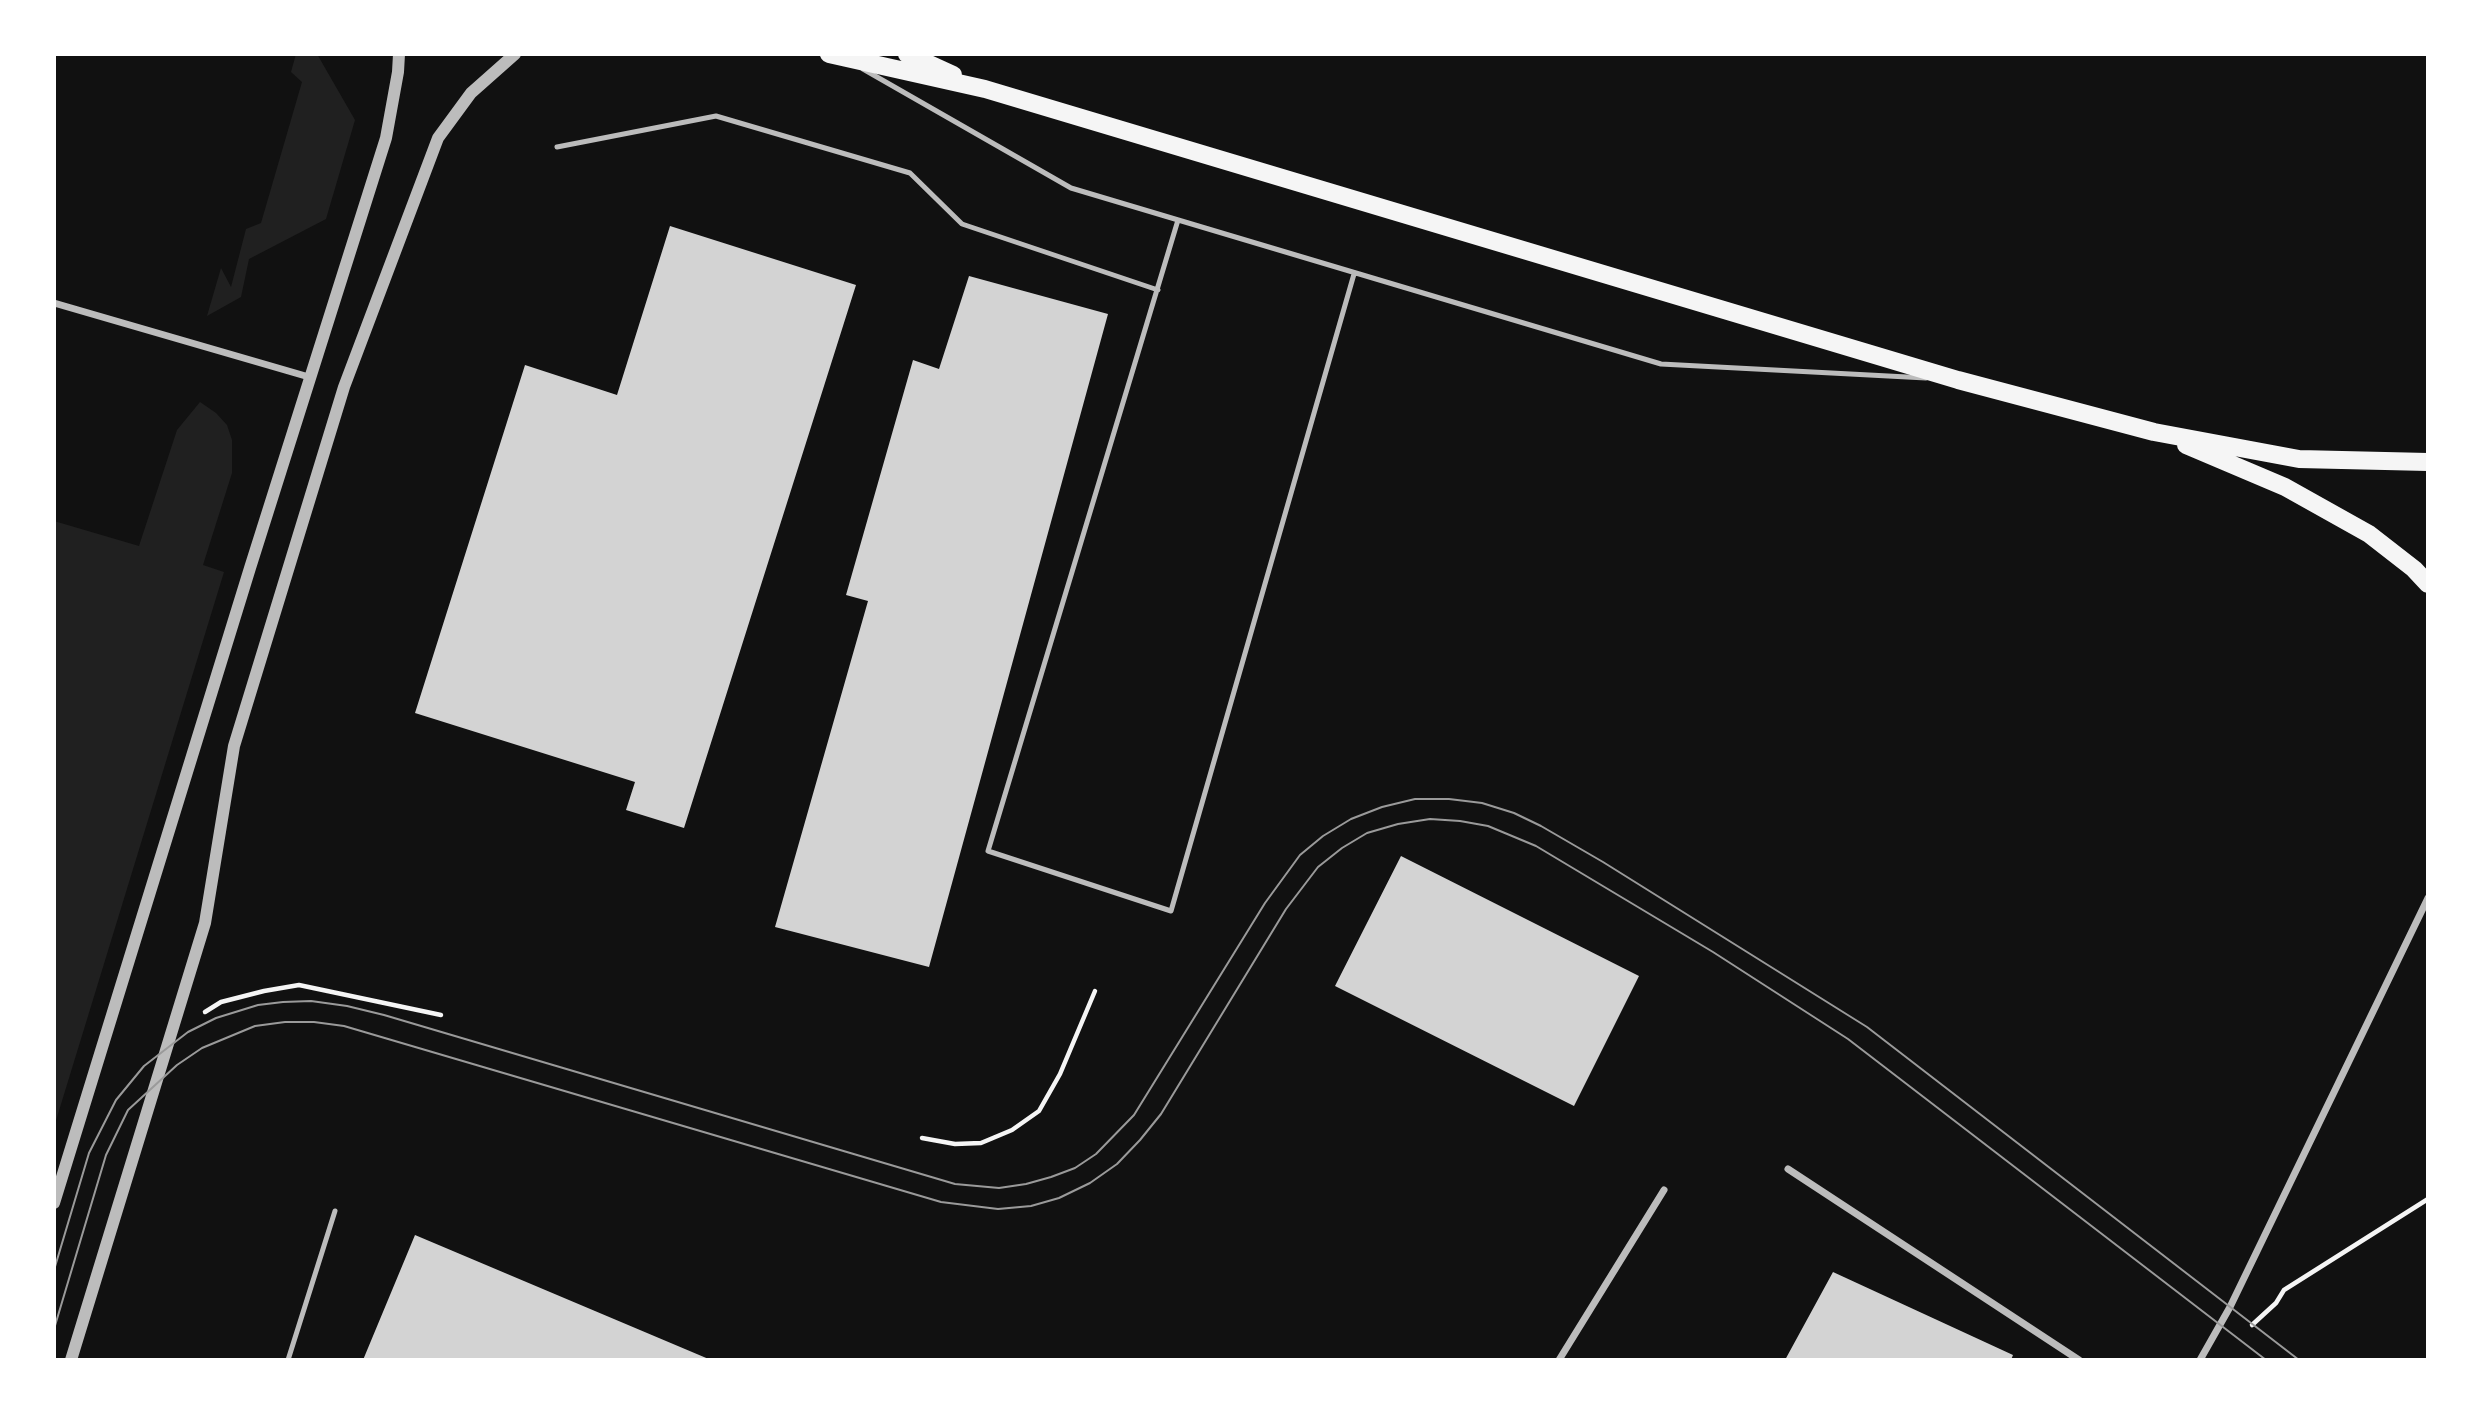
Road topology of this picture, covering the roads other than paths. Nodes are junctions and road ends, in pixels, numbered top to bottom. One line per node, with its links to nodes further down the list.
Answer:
1 (399, 54): 12 (street)
2 (515, 54): 22 (street)
3 (829, 54): 5 (main road)
4 (907, 54): 6 (main road)
5 (849, 60): 6 (main road); 8 (lane)
6 (985, 89): 13 (main road)
7 (557, 147): 10 (lane)
8 (1178, 220): 9 (lane); 10 (lane)
9 (1354, 274): 10 (lane); 13 (lane)
10 (1158, 290)
11 (54, 303): 12 (street)
12 (309, 377): 20 (street)
13 (1958, 380): 14 (main road)
14 (2154, 432): 15 (main road); 16 (main road)
15 (2428, 462)
16 (2428, 584)
17 (2428, 898): 26 (street)
18 (1787, 1169): 25 (street)
19 (1664, 1190): 24 (street)
20 (54, 1203)
21 (335, 1211): 23 (lane)
22 (71, 1360)
23 (288, 1360)
24 (1559, 1360)
25 (2079, 1360)
26 (2200, 1360)

